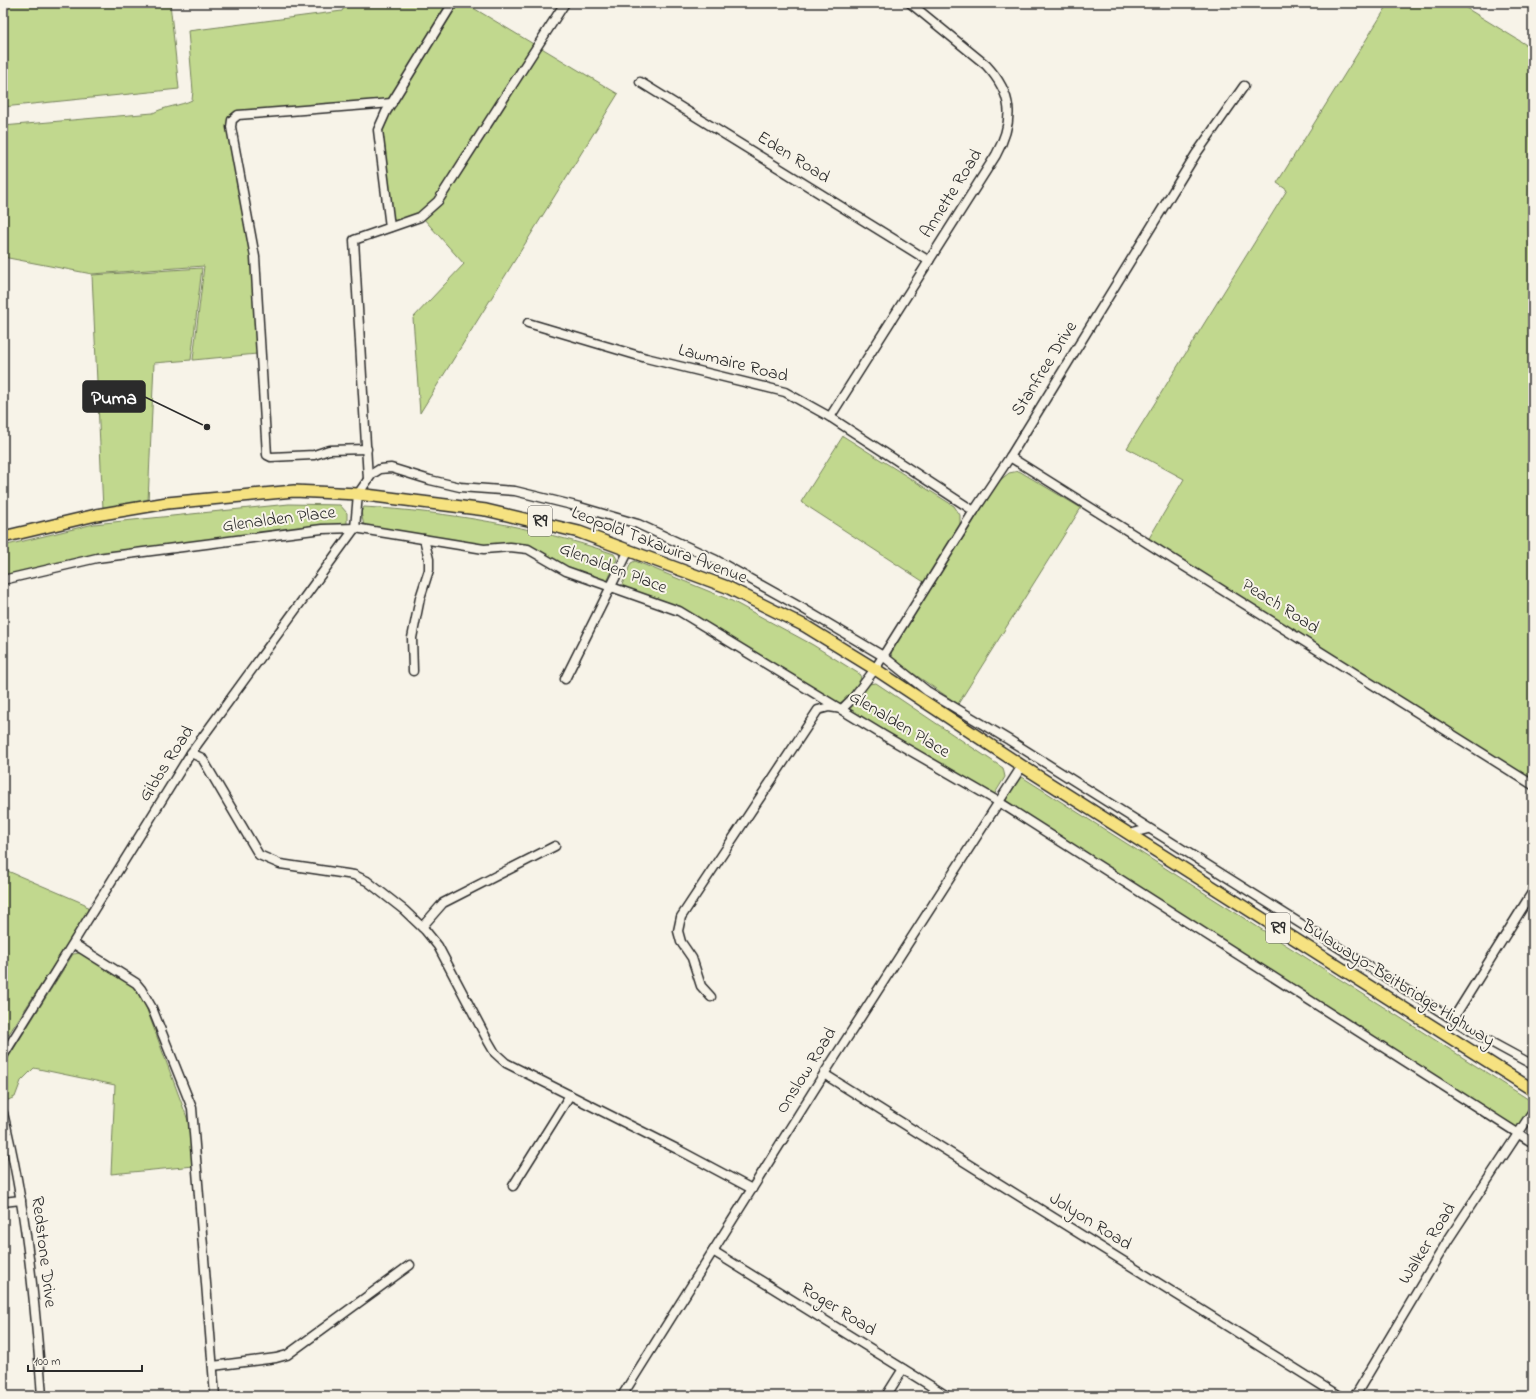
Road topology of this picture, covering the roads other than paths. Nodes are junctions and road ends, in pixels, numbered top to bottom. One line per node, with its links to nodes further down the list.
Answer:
1 (453, 3): 6 (street)
2 (565, 3): 7 (street)
3 (910, 3): 8 (street, Annette Road)
4 (640, 82): 8 (street, Eden Road)
5 (1244, 86): 12 (street, Stanfree Drive)
6 (392, 103): 7 (street); 11 (street)
7 (390, 227): 11 (street)
8 (929, 261): 10 (street, Annette Road)
9 (528, 323): 10 (street, Lawmaire Road)
10 (830, 417): 15 (street, Lawmaire Road)
11 (367, 449): 13 (street)
12 (1010, 457): 15 (street, Stanfree Drive); 33 (street, Peach Road)
13 (368, 478): 14 (street); 22 (street)
14 (358, 494): 16 (street); 17 (highway, Leopold Takawira Avenue / R9); 19 (highway, Leopold Takawira Avenue / R9)
15 (974, 511): 22 (street, Stanfree Drive)
16 (355, 528): 18 (street, Glenalden Place); 20 (street, Glenalden Place); 31 (street, Gibbs Road)
17 (3, 537)
18 (424, 539): 21 (street, Glenalden Place); 24 (street)
19 (629, 550): 21 (street); 23 (highway, Leopold Takawira Avenue / R9)
20 (3, 580)
21 (612, 586): 25 (street); 26 (street, Glenalden Place)
22 (883, 656): 23 (street, Stanfree Drive); 27 (street)
23 (875, 669): 26 (street, Stanfree Drive); 28 (highway, Leopold Takawira Avenue / R9)
24 (413, 671)
25 (565, 679)
26 (842, 709): 34 (street, Glenalden Place); 41 (street)
27 (985, 724): 28 (street); 29 (street)
28 (976, 736): 30 (highway, Leopold Takawira Avenue / R9)
29 (1009, 740): 30 (street); 35 (street)
30 (1000, 751): 32 (highway, Leopold Takawira Avenue / R9)
31 (191, 753): 39 (street); 40 (street, Gibbs Road)
32 (1022, 766): 34 (street, Onslow Road); 36 (highway, Bulawayo-Beitbridge Highway / R9)
33 (1533, 785)
34 (999, 802): 45 (street, Onslow Road); 50 (street, Glenalden Place)
35 (1148, 829): 36 (street); 42 (street)
36 (1129, 834): 46 (highway, Bulawayo-Beitbridge Highway / R9)
37 (555, 846): 39 (street)
38 (1533, 891): 42 (street)
39 (422, 927): 47 (street)
40 (74, 944): 43 (street, Gibbs Road); 58 (street)
41 (711, 997)
42 (1453, 1019): 44 (street)
43 (3, 1056)
44 (1533, 1065)
45 (824, 1074): 53 (street, Onslow Road); 65 (street, Jolyon Road)
46 (1533, 1090)
47 (570, 1095): 52 (street); 53 (street)
48 (1533, 1111): 50 (street, Walker Road)
49 (3, 1113): 54 (street, Redstone Drive)
50 (1519, 1134): 51 (street, Glenalden Place); 66 (street, Walker Road)
51 (1533, 1143)
52 (512, 1186)
53 (752, 1190): 56 (street, Onslow Road)
54 (21, 1200): 55 (street); 60 (street, Redstone Drive)
55 (3, 1202)
56 (713, 1251): 59 (street, Roger Road); 62 (street, Onslow Road)
57 (410, 1265): 58 (street)
58 (212, 1366): 61 (street)
59 (903, 1369): 63 (street); 64 (street, Roger Road)
60 (42, 1396)
61 (215, 1396)
62 (622, 1396)
63 (886, 1396)
64 (946, 1396)
65 (1339, 1396)
66 (1355, 1396)

